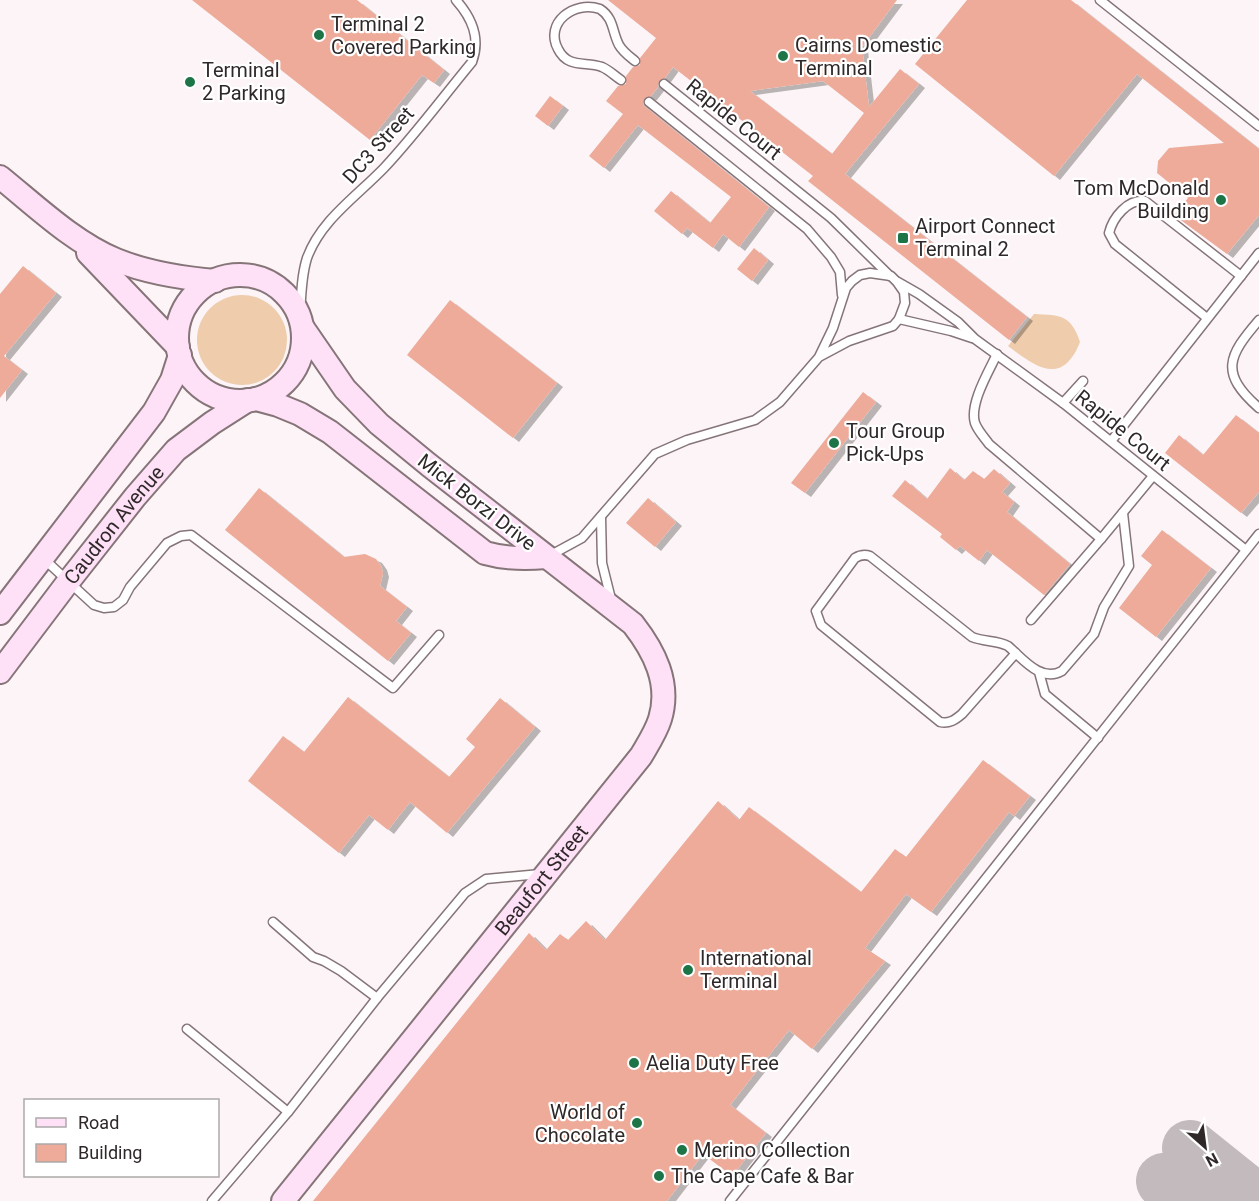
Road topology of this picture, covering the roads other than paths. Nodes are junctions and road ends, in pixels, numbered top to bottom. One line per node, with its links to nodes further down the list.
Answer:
1 (456, 0): 18 (lane, DC3 Street)
2 (1100, 0): 7 (lane)
3 (635, 61): 4 (lane)
4 (621, 80)
5 (664, 84): 12 (lane, Rapide Court)
6 (649, 102): 14 (lane, Rapide Court)
7 (1259, 126)
8 (0, 177): 9 (street)
9 (64, 229): 13 (street); 20 (street)
10 (1259, 253): 11 (lane)
11 (1241, 276): 15 (lane); 15 (lane)
12 (894, 279): 14 (lane); 16 (lane); 19 (lane, Rapide Court)
13 (215, 281): 18 (street); 20 (street)
14 (843, 299): 22 (lane)
15 (1207, 318): 27 (lane)
16 (899, 319): 19 (lane, Rapide Court); 22 (lane)
17 (1259, 320): 26 (lane)
18 (302, 323): 24 (street); 34 (street, Mick Borzi Drive)
19 (975, 339): 21 (lane, Rapide Court)
20 (179, 351): 24 (street); 35 (street, Caudron Avenue)
21 (997, 354): 25 (lane, Rapide Court); 32 (lane)
22 (819, 357): 30 (lane)
23 (1083, 381): 25 (lane)
24 (252, 400): 34 (street, Mick Borzi Drive); 36 (street, Caudron Avenue)
25 (1063, 403): 27 (lane, Rapide Court)
26 (1259, 408)
27 (1112, 440): 28 (lane, Rapide Court)
28 (1153, 476): 29 (lane); 33 (lane, Rapide Court)
29 (1123, 513): 32 (lane); 43 (lane)
30 (601, 517): 34 (lane); 37 (lane)
31 (1259, 534): 33 (lane)
32 (1101, 539): 39 (lane)
33 (1246, 550): 44 (lane)
34 (546, 557): 37 (street, Beaufort Street)
35 (43, 559): 36 (lane); 38 (street, Caudron Avenue)
36 (68, 582): 40 (lane); 42 (street, Caudron Avenue)
37 (614, 607): 45 (street, Beaufort Street)
38 (0, 613)
39 (1031, 620)
40 (439, 635)
41 (1016, 653): 41 (lane); 43 (lane)
42 (0, 672)
43 (1039, 672): 44 (lane)
44 (1098, 738): 52 (lane)
45 (546, 874): 47 (lane); 51 (street, Beaufort Street)
46 (273, 922): 47 (lane)
47 (377, 998): 49 (lane)
48 (188, 1029): 49 (lane)
49 (288, 1112): 50 (lane)
50 (212, 1201)
51 (283, 1201)
52 (730, 1201)

